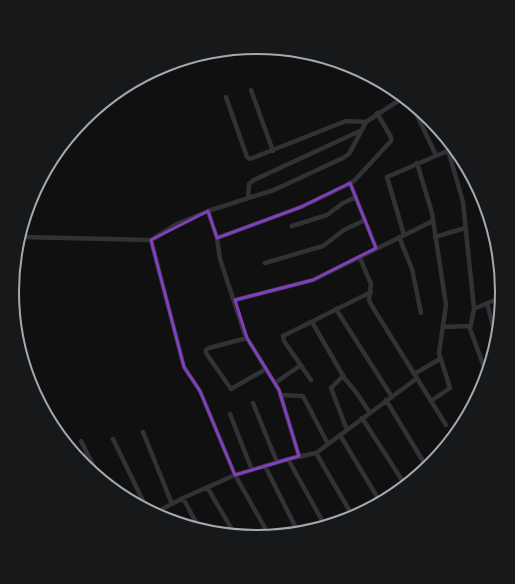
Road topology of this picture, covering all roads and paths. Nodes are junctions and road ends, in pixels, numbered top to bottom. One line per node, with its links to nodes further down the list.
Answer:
1 (251, 90): 9 (street)
2 (226, 97): 9 (street)
3 (399, 100): 4 (street)
4 (377, 113): 6 (street); 13 (street)
5 (416, 114): 11 (street)
6 (366, 122): 7 (street); 9 (street)
7 (362, 130): 15 (street); 15 (street)
8 (450, 150): 11 (street)
9 (273, 151)
10 (450, 152): 20 (street)
11 (436, 154): 12 (street)
12 (417, 163): 18 (street); 22 (street)
13 (350, 183): 14 (street); 24 (street)
14 (356, 197): 17 (street); 19 (street)
15 (248, 198): 16 (street)
16 (208, 211): 24 (street); 25 (street)
17 (365, 220): 26 (street); 28 (street)
18 (433, 221): 22 (street); 23 (street)
19 (292, 226)
20 (465, 228): 23 (street); 34 (street)
21 (26, 236): 25 (street)
22 (402, 236): 26 (street); 35 (street)
23 (435, 237): 38 (street)
24 (217, 238): 30 (street)
25 (151, 240): 73 (street)
26 (376, 248): 27 (street)
27 (360, 258): 29 (street); 30 (street)
28 (265, 263)
29 (371, 292): 33 (street); 45 (street)
30 (235, 300): 40 (street)
31 (496, 300): 32 (street)
32 (487, 303): 34 (street); 39 (street)
33 (336, 309): 36 (street); 51 (street)
34 (474, 309): 37 (street)
35 (421, 313)
36 (312, 322): 42 (street); 46 (street)
37 (469, 326): 38 (street); 43 (street)
38 (444, 327): 41 (street)
39 (493, 327)
40 (247, 338): 44 (street); 44 (street)
41 (440, 359): 45 (street); 53 (street)
42 (301, 365): 48 (street); 49 (street)
43 (484, 367)
44 (266, 369): 49 (street)
45 (414, 374): 47 (street)
46 (343, 376): 55 (street); 59 (street)
47 (416, 379): 51 (street); 53 (street)
48 (311, 380)
49 (275, 383): 50 (street)
50 (280, 395): 64 (street); 66 (street)
51 (392, 397): 52 (street)
52 (386, 400): 55 (street); 68 (street)
53 (430, 401): 58 (street)
54 (253, 403): 69 (street)
55 (370, 413): 57 (street)
56 (230, 414): 72 (street)
57 (362, 418): 59 (street); 74 (street)
58 (446, 425)
59 (347, 430): 61 (street)
60 (143, 432): 79 (street)
61 (340, 435): 64 (street); 77 (street)
62 (113, 439): 78 (street)
63 (81, 440): 70 (street)
64 (328, 444): 65 (street)
65 (316, 452): 66 (street); 81 (street)
66 (299, 456): 67 (street)
67 (288, 459): 69 (street); 82 (street)
68 (423, 461)
69 (278, 462): 71 (street)
70 (93, 465)
71 (265, 466): 72 (street); 84 (street)
72 (252, 470): 73 (street)
73 (235, 475): 75 (street); 86 (street)
74 (402, 480)
75 (208, 487): 76 (street); 85 (street)
76 (183, 498): 79 (street); 83 (street)
77 (378, 498)
78 (143, 502)
79 (172, 504): 80 (street)
80 (162, 510)
81 (350, 512)
82 (322, 521)
83 (196, 522)
84 (296, 527)
85 (232, 529)
86 (266, 530)

